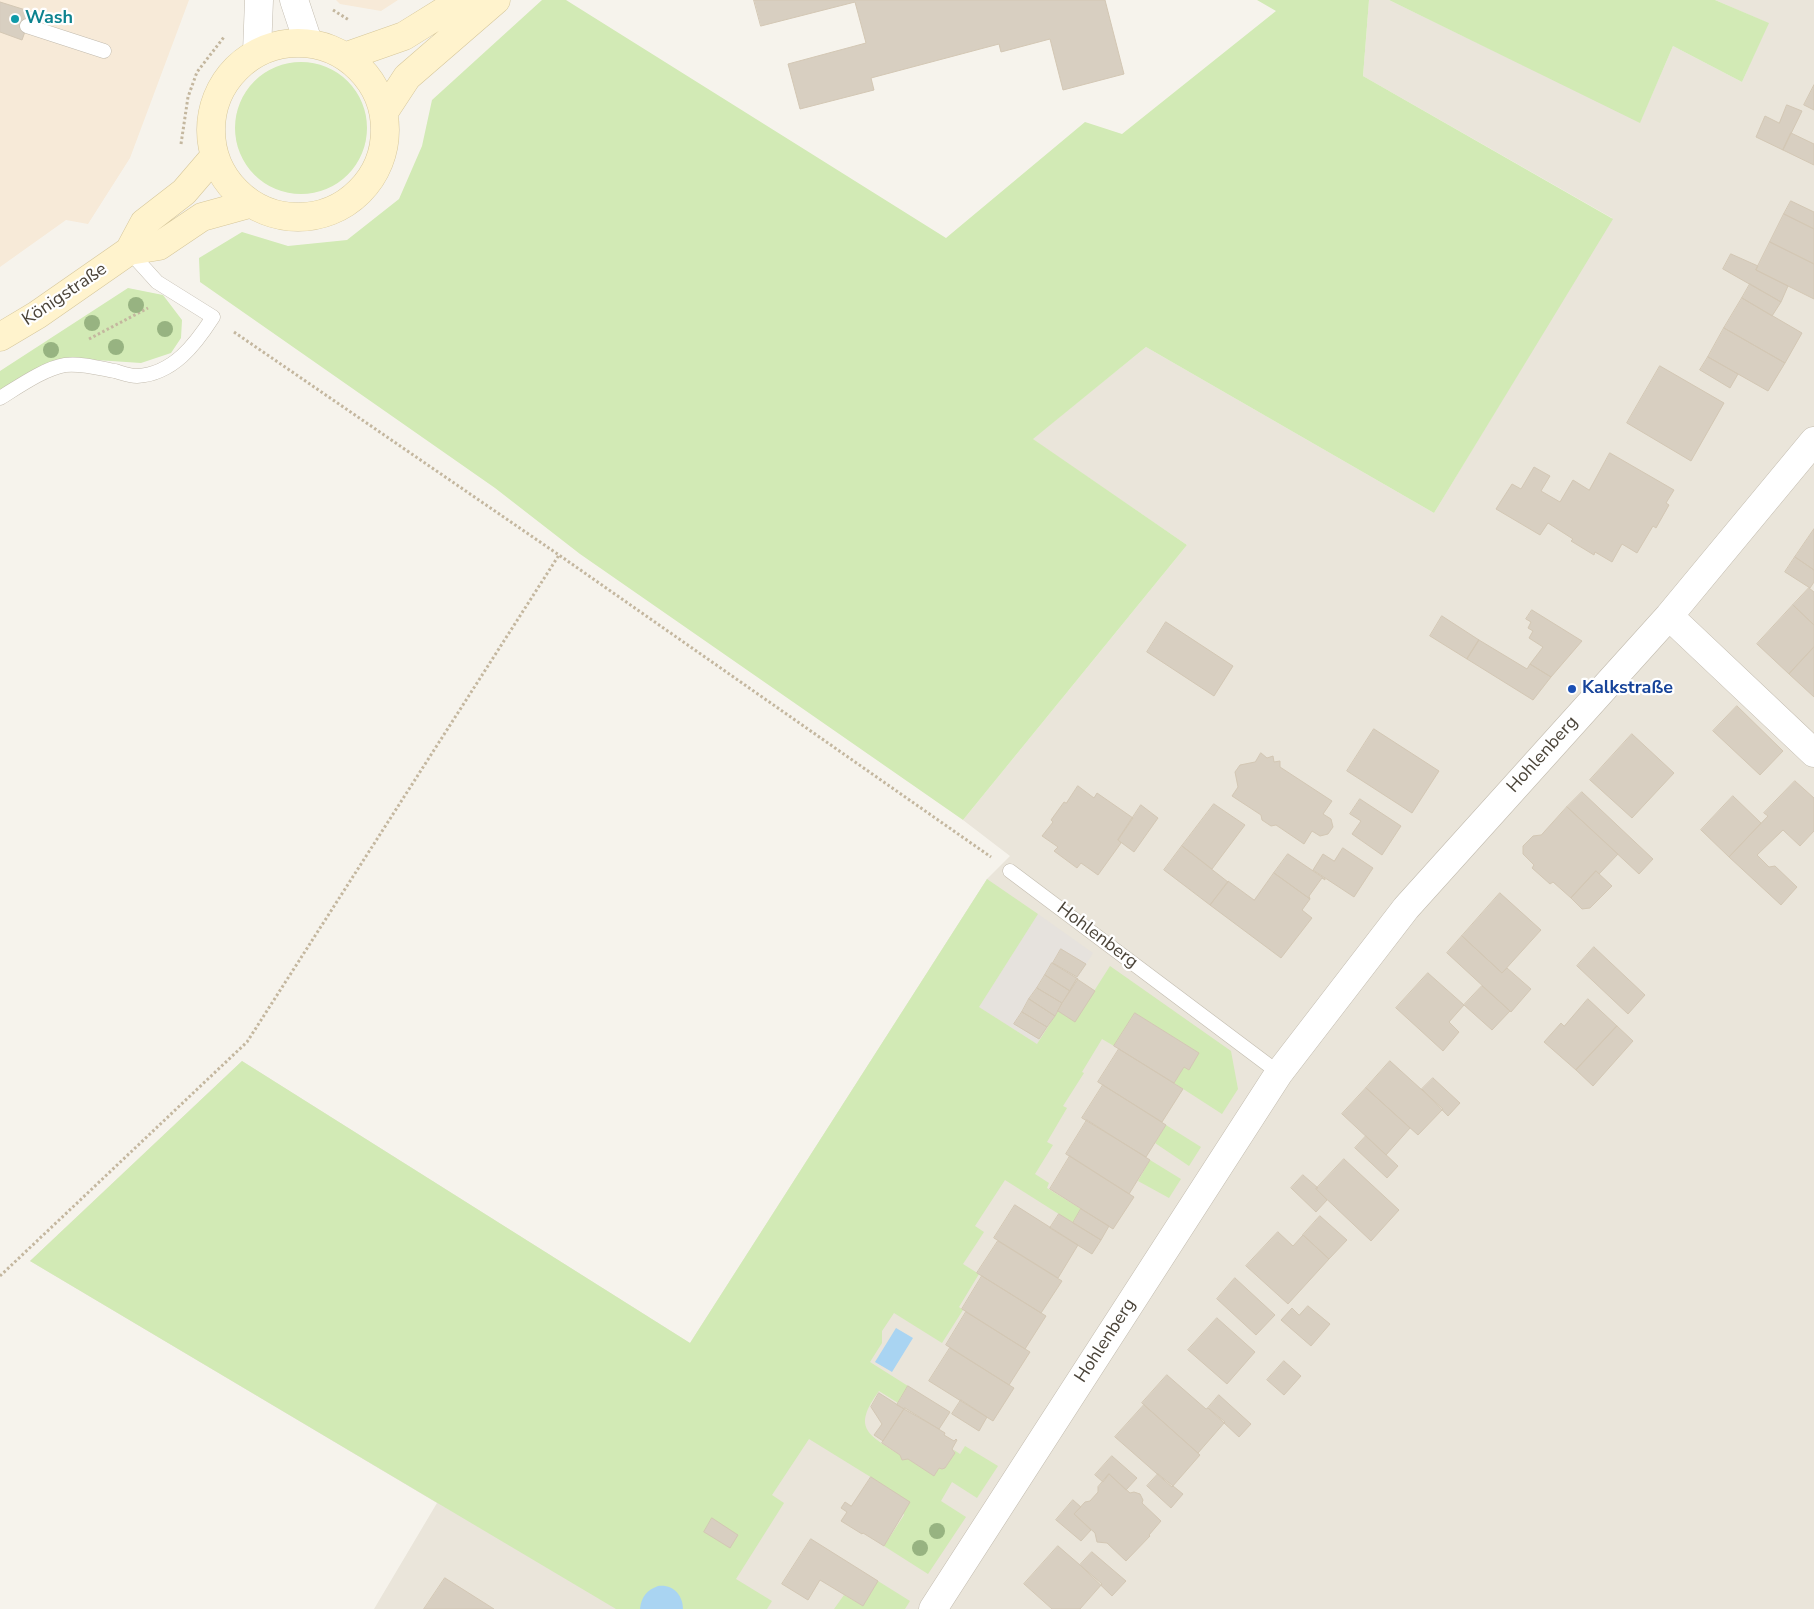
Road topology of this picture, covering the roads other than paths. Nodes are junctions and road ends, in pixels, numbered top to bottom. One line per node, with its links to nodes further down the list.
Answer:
1 (259, 0): 8 (street)
2 (294, 0): 6 (street)
3 (462, 0): 9 (street)
4 (496, 0): 10 (street)
5 (27, 26): 7 (lane)
6 (308, 42): 8 (street); 9 (street)
7 (104, 50)
8 (257, 52): 11 (street)
9 (347, 56): 10 (street)
10 (384, 112): 12 (street)
11 (214, 156): 12 (street); 13 (street, Königstraße)
12 (249, 204): 13 (street, Königstraße)
13 (129, 251): 14 (street, Königstraße); 15 (lane)
14 (0, 337)
15 (0, 398)
16 (1814, 441): 17 (street, Hohlenberg)
17 (1668, 616): 18 (street); 20 (street, Hohlenberg)
18 (1814, 753)
19 (1010, 871): 20 (lane, Hohlenberg)
20 (1279, 1073): 21 (street, Hohlenberg)
21 (933, 1609)

